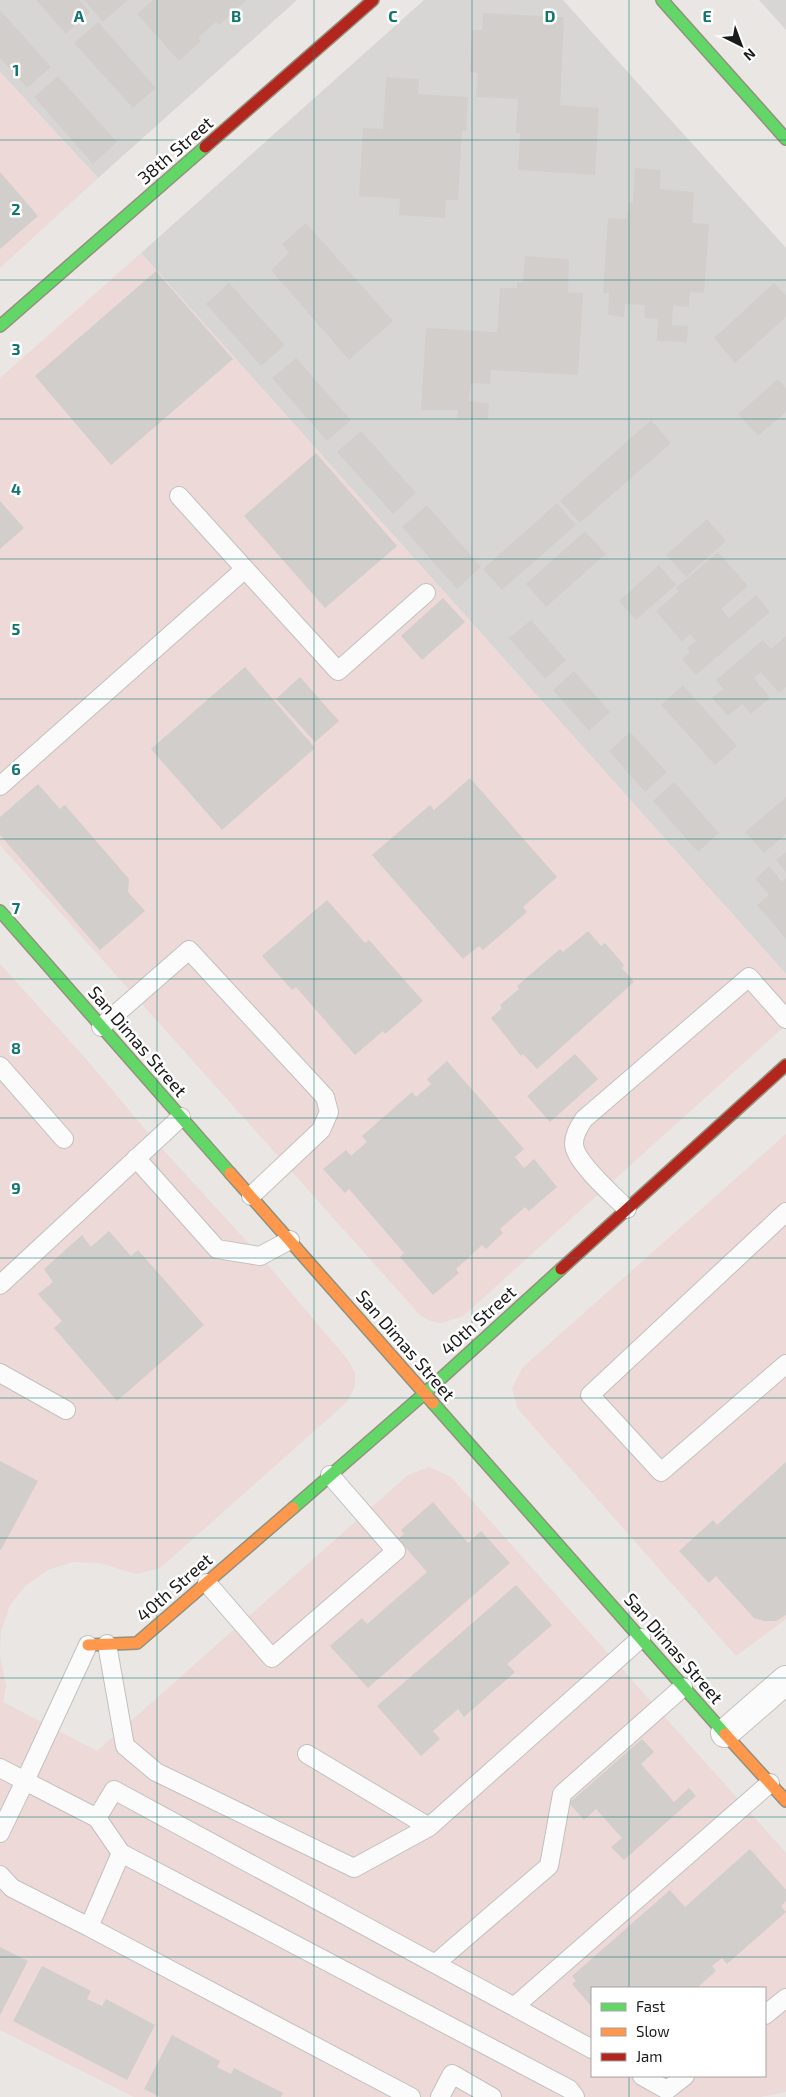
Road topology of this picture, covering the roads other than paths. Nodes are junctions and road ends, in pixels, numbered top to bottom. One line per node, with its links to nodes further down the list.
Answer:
1 (373, 0): 4 (street, 38th Street)
2 (662, 0): 3 (street)
3 (786, 139)
4 (0, 326)
5 (179, 496): 6 (lane)
6 (245, 569): 7 (lane); 8 (lane)
7 (426, 593)
8 (0, 786)
9 (0, 911): 11 (street, San Dimas Street)
10 (786, 1019): 18 (lane)
11 (101, 1027): 14 (street, San Dimas Street); 17 (lane)
12 (786, 1065): 18 (street, 40th Street)
13 (0, 1066): 15 (lane)
14 (181, 1117): 16 (lane); 17 (street, San Dimas Street)
15 (64, 1139)
16 (136, 1158): 20 (lane); 21 (lane)
17 (251, 1196): 20 (street, San Dimas Street)
18 (627, 1209): 24 (street, 40th Street)
19 (786, 1212): 22 (lane)
20 (290, 1240): 24 (street, San Dimas Street)
21 (0, 1285)
22 (786, 1364)
23 (0, 1372): 25 (lane)
24 (425, 1393): 26 (street, 40th Street); 28 (street, San Dimas Street)
25 (66, 1410)
26 (330, 1475): 27 (street, 40th Street); 27 (lane)
27 (207, 1583): 29 (street, 40th Street)
28 (641, 1638): 32 (street, San Dimas Street); 40 (lane)
29 (107, 1644): 30 (street, 40th Street); 40 (lane)
30 (88, 1645): 36 (lane)
31 (786, 1680): 33 (street)
32 (683, 1687): 33 (street, San Dimas Street); 45 (lane)
33 (725, 1732): 37 (street, San Dimas Street)
34 (307, 1754): 40 (lane)
35 (0, 1768): 36 (lane)
36 (25, 1781): 39 (lane); 41 (lane)
37 (770, 1783): 38 (street, San Dimas Street); 47 (lane)
38 (786, 1801)
39 (97, 1818): 42 (lane); 45 (lane)
40 (429, 1827)
41 (0, 1833)
42 (121, 1853): 44 (lane); 56 (lane)
43 (0, 1875): 44 (lane)
44 (89, 1926): 53 (lane)
45 (436, 1963): 47 (lane)
46 (786, 1998): 48 (lane)
47 (515, 2006): 49 (lane)
48 (766, 2013)
49 (591, 2048)
50 (643, 2077): 52 (lane)
51 (684, 2077): 52 (lane)
52 (667, 2093)
53 (411, 2097)
54 (440, 2097): 55 (lane)
55 (492, 2097)
56 (575, 2097)

